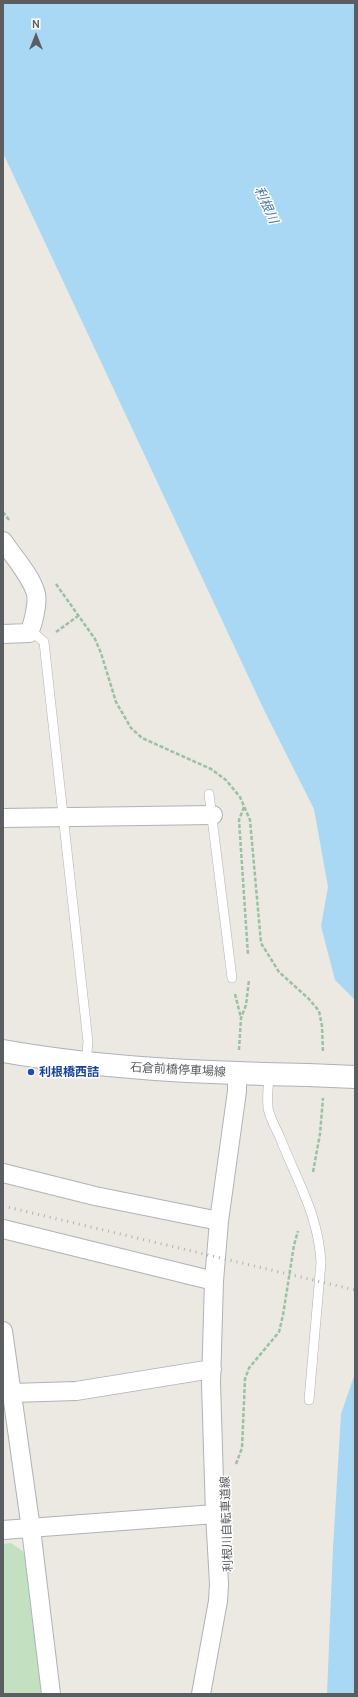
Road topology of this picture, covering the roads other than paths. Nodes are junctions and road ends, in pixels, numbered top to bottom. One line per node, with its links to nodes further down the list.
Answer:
1 (3, 541): 2 (street)
2 (29, 633): 3 (street); 7 (lane)
3 (3, 634)
4 (209, 794): 5 (lane)
5 (213, 815): 7 (street); 8 (lane)
6 (3, 818): 7 (street)
7 (62, 818): 10 (lane)
8 (232, 978)
9 (3, 1051): 10 (main road, 石倉前橋停車場線)
10 (86, 1064): 11 (main road, 石倉前橋停車場線)
11 (237, 1073): 12 (main road, 石倉前橋停車場線); 15 (street)
12 (270, 1074): 13 (main road, 石倉前橋停車場線, bridge); 21 (lane)
13 (355, 1077)
14 (3, 1173): 15 (street)
15 (219, 1221): 17 (street)
16 (3, 1228): 17 (street)
17 (214, 1281): 19 (street)
18 (3, 1331): 20 (street)
19 (212, 1369): 20 (street); 22 (street)
20 (12, 1393): 23 (street)
21 (309, 1400)
22 (215, 1514): 23 (street); 26 (street)
23 (32, 1528): 24 (street); 25 (street)
24 (3, 1530)
25 (51, 1694)
26 (201, 1694)

